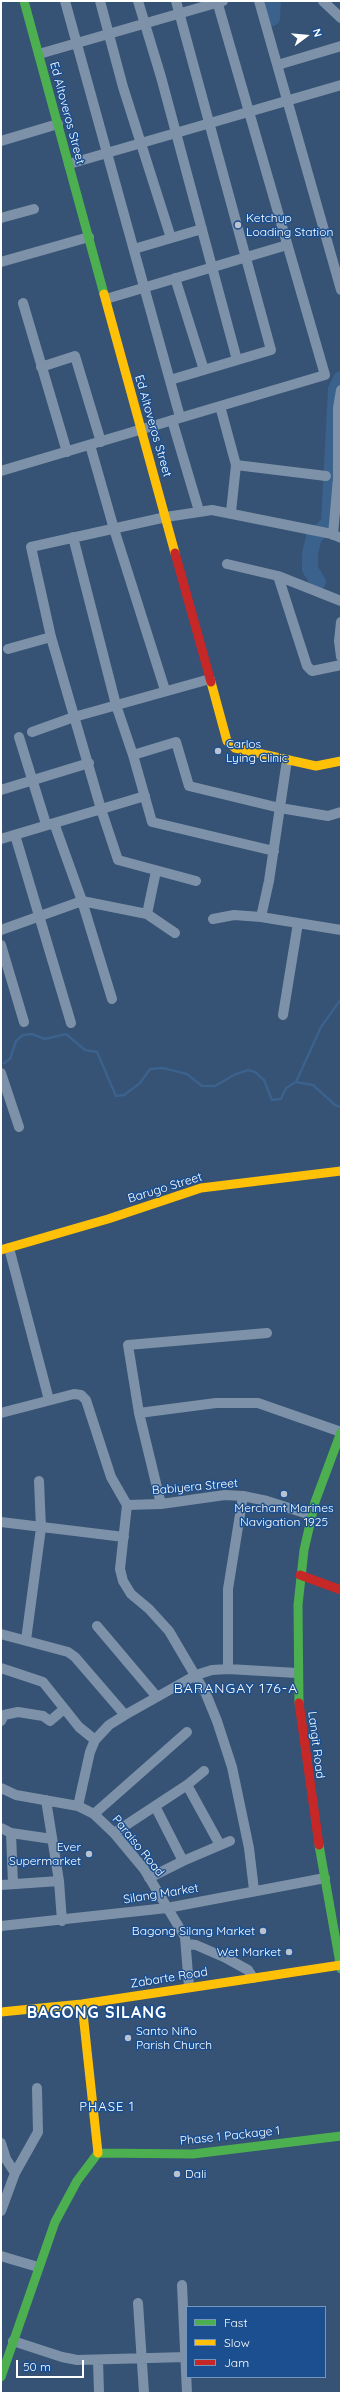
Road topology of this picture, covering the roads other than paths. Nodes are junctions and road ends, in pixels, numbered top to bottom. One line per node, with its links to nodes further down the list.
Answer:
1 (24, 1): 15 (main road, Ed Altoveros Street)
2 (65, 1): 13 (street)
3 (100, 1): 12 (street)
4 (138, 1): 11 (street)
5 (176, 1): 9 (street)
6 (259, 1): 18 (street)
7 (322, 1): 10 (street)
8 (220, 2): 9 (street); 19 (street)
9 (180, 14): 11 (street); 20 (street)
10 (341, 18)
11 (144, 24): 12 (street); 22 (street)
12 (109, 34): 13 (street); 24 (street)
13 (77, 43): 15 (street); 25 (street)
14 (341, 46): 16 (street)
15 (39, 54): 21 (main road, Ed Altoveros Street)
16 (281, 64)
17 (341, 85): 18 (street)
18 (287, 101): 19 (street); 39 (street)
19 (249, 111): 20 (street); 32 (street)
20 (208, 123): 22 (street); 34 (street)
21 (58, 124): 23 (street); 26 (main road, Ed Altoveros Street)
22 (175, 133): 24 (street); 29 (street)
23 (1, 141)
24 (143, 144): 25 (street); 31 (street)
25 (107, 153): 26 (street); 33 (street)
26 (69, 164): 30 (main road, Ed Altoveros Street)
27 (34, 209): 28 (street)
28 (1, 218)
29 (202, 228): 31 (street); 36 (street)
30 (89, 237): 35 (street); 40 (main road, Ed Altoveros Street)
31 (171, 238): 33 (street)
32 (287, 245): 34 (street); 47 (street)
33 (134, 250): 38 (street)
34 (245, 258): 36 (street); 42 (street)
35 (1, 262)
36 (212, 267): 37 (street); 42 (street)
37 (176, 278): 38 (street); 44 (street)
38 (144, 288): 40 (street); 45 (street)
39 (341, 290)
40 (106, 299): 49 (main road, Ed Altoveros Street)
41 (22, 303): 43 (street)
42 (237, 360): 44 (street)
43 (41, 367): 51 (street); 53 (street)
44 (204, 370): 45 (street)
45 (170, 380): 48 (street)
46 (341, 390): 50 (street)
47 (220, 406): 48 (street); 54 (street)
48 (176, 418): 49 (street); 57 (street)
49 (141, 430): 51 (street); 59 (main road, Ed Altoveros Street)
50 (340, 438): 61 (street)
51 (101, 442): 52 (street)
52 (90, 445): 53 (street); 60 (street)
53 (67, 452): 55 (street)
54 (236, 465): 56 (street); 58 (street)
55 (1, 471)
56 (326, 476)
57 (199, 511): 58 (street); 59 (street)
58 (231, 512): 61 (street)
59 (166, 516): 60 (street); 71 (main road, Ed Altoveros Street)
60 (114, 529): 62 (street); 72 (street)
61 (335, 536)
62 (73, 537): 67 (street); 73 (street)
63 (227, 564): 64 (street)
64 (278, 576): 65 (street); 70 (street)
65 (341, 601)
66 (341, 622): 69 (street)
67 (51, 637): 68 (street); 74 (street)
68 (8, 650)
69 (341, 657)
70 (341, 665)
71 (210, 679): 72 (street); 78 (main road, Ed Altoveros Street)
72 (165, 690): 73 (street)
73 (116, 705): 74 (street); 77 (street)
74 (74, 717): 75 (street); 80 (street)
75 (32, 732)
76 (19, 737): 81 (street)
77 (133, 755): 83 (street); 84 (street)
78 (287, 760): 79 (main road, Ed Altoveros Street); 84 (street)
79 (341, 761)
80 (89, 763): 81 (street); 85 (street)
81 (31, 780): 82 (street); 87 (street)
82 (1, 790)
83 (145, 796): 85 (street); 90 (street)
84 (280, 808): 86 (street); 90 (street)
85 (101, 809): 87 (street); 91 (street)
86 (341, 812)
87 (50, 824): 88 (street); 93 (street)
88 (15, 835): 89 (street); 95 (street)
89 (1, 839)
90 (274, 851): 96 (street)
91 (156, 871): 92 (street); 94 (street)
92 (196, 881)
93 (82, 901): 94 (street); 95 (street); 103 (street)
94 (147, 914): 101 (street)
95 (40, 917): 99 (street); 106 (street)
96 (261, 917): 97 (street); 98 (street)
97 (213, 918)
98 (298, 923): 100 (street); 104 (street)
99 (1, 930)
100 (341, 930)
101 (175, 933)
102 (1, 945): 105 (street)
103 (112, 999)
104 (283, 1015)
105 (24, 1022)
106 (71, 1023)
107 (1, 1073): 108 (street)
108 (4, 1092): 109 (street)
109 (19, 1127)
110 (341, 1171): 111 (main road, Barugo Street)
111 (5, 1249): 113 (street)
112 (267, 1333): 115 (street)
113 (49, 1400): 114 (street); 120 (street)
114 (1, 1413)
115 (139, 1413): 116 (street); 119 (street)
116 (341, 1432): 121 (main road, Langit Road)
117 (39, 1481): 123 (street)
118 (243, 1496): 119 (street, Babiyera Street); 121 (street, Babiyera Street); 131 (street)
119 (161, 1504): 120 (street, Babiyera Street)
120 (127, 1505): 124 (street)
121 (311, 1515): 125 (main road, Langit Road)
122 (1, 1522): 123 (street)
123 (41, 1528): 124 (street); 129 (street)
124 (124, 1537): 133 (street)
125 (300, 1575): 126 (main road); 132 (main road, Langit Road)
126 (341, 1590)
127 (97, 1626): 134 (street)
128 (1, 1634): 129 (street)
129 (26, 1640): 136 (street)
130 (1, 1668): 135 (street)
131 (228, 1669): 132 (street); 133 (street)
132 (297, 1673): 153 (main road, Langit Road)
133 (196, 1675): 134 (street); 157 (street)
134 (157, 1697): 136 (street)
135 (64, 1709): 137 (street); 139 (street)
136 (124, 1715): 139 (street)
137 (1, 1721)
138 (187, 1732): 146 (street)
139 (95, 1740): 144 (street)
140 (204, 1771): 141 (street)
141 (187, 1785): 145 (street); 151 (street)
142 (1, 1788): 143 (street, Paraiso Road)
143 (46, 1800): 144 (street, Paraiso Road); 150 (street)
144 (78, 1806): 146 (street, Paraiso Road)
145 (155, 1806): 149 (street); 151 (street)
146 (94, 1814): 149 (street, Paraiso Road)
147 (1, 1828): 148 (street)
148 (11, 1833): 150 (street); 155 (street)
149 (114, 1833): 152 (street, Paraiso Road)
150 (52, 1839): 154 (street)
151 (183, 1861): 152 (street)
152 (150, 1878): 158 (street, Paraiso Road)
153 (325, 1878): 157 (street, Silang Market); 159 (main road, Langit Road)
154 (59, 1881): 155 (street); 160 (street)
155 (13, 1884): 156 (street)
156 (1, 1885)
157 (254, 1890): 158 (street, Silang Market)
158 (167, 1908): 160 (street, Silang Market); 162 (street, Paraiso Road)
159 (336, 1912): 163 (main road, Langit Road)
160 (62, 1921): 161 (street, Silang Market)
161 (1, 1926)
162 (187, 1944): 164 (street); 165 (street, Paraiso Road)
163 (341, 1967): 164 (main road, Zabarte Road)
164 (253, 1978): 165 (main road, Zabarte Road)
165 (189, 1987): 166 (main road, Zabarte Road)
166 (82, 2004): 167 (main road, Zabarte Road); 171 (main road)
167 (1, 2012)
168 (37, 2088): 172 (street)
169 (341, 2136): 171 (main road, Phase 1 Package 1)
170 (1, 2143): 172 (street)
171 (98, 2153): 175 (main road)
172 (15, 2173): 173 (street)
173 (1, 2211)
174 (1, 2256): 175 (street)
175 (38, 2268): 178 (main road)
176 (182, 2285): 179 (street)
177 (138, 2303): 180 (street)
178 (12, 2341): 181 (street); 182 (main road)
179 (186, 2357): 180 (street)
180 (143, 2358): 181 (street); 185 (street)
181 (98, 2360): 184 (street)
182 (1, 2377)
183 (187, 2378): 186 (street)
184 (99, 2393)
185 (144, 2393)
186 (187, 2393)

